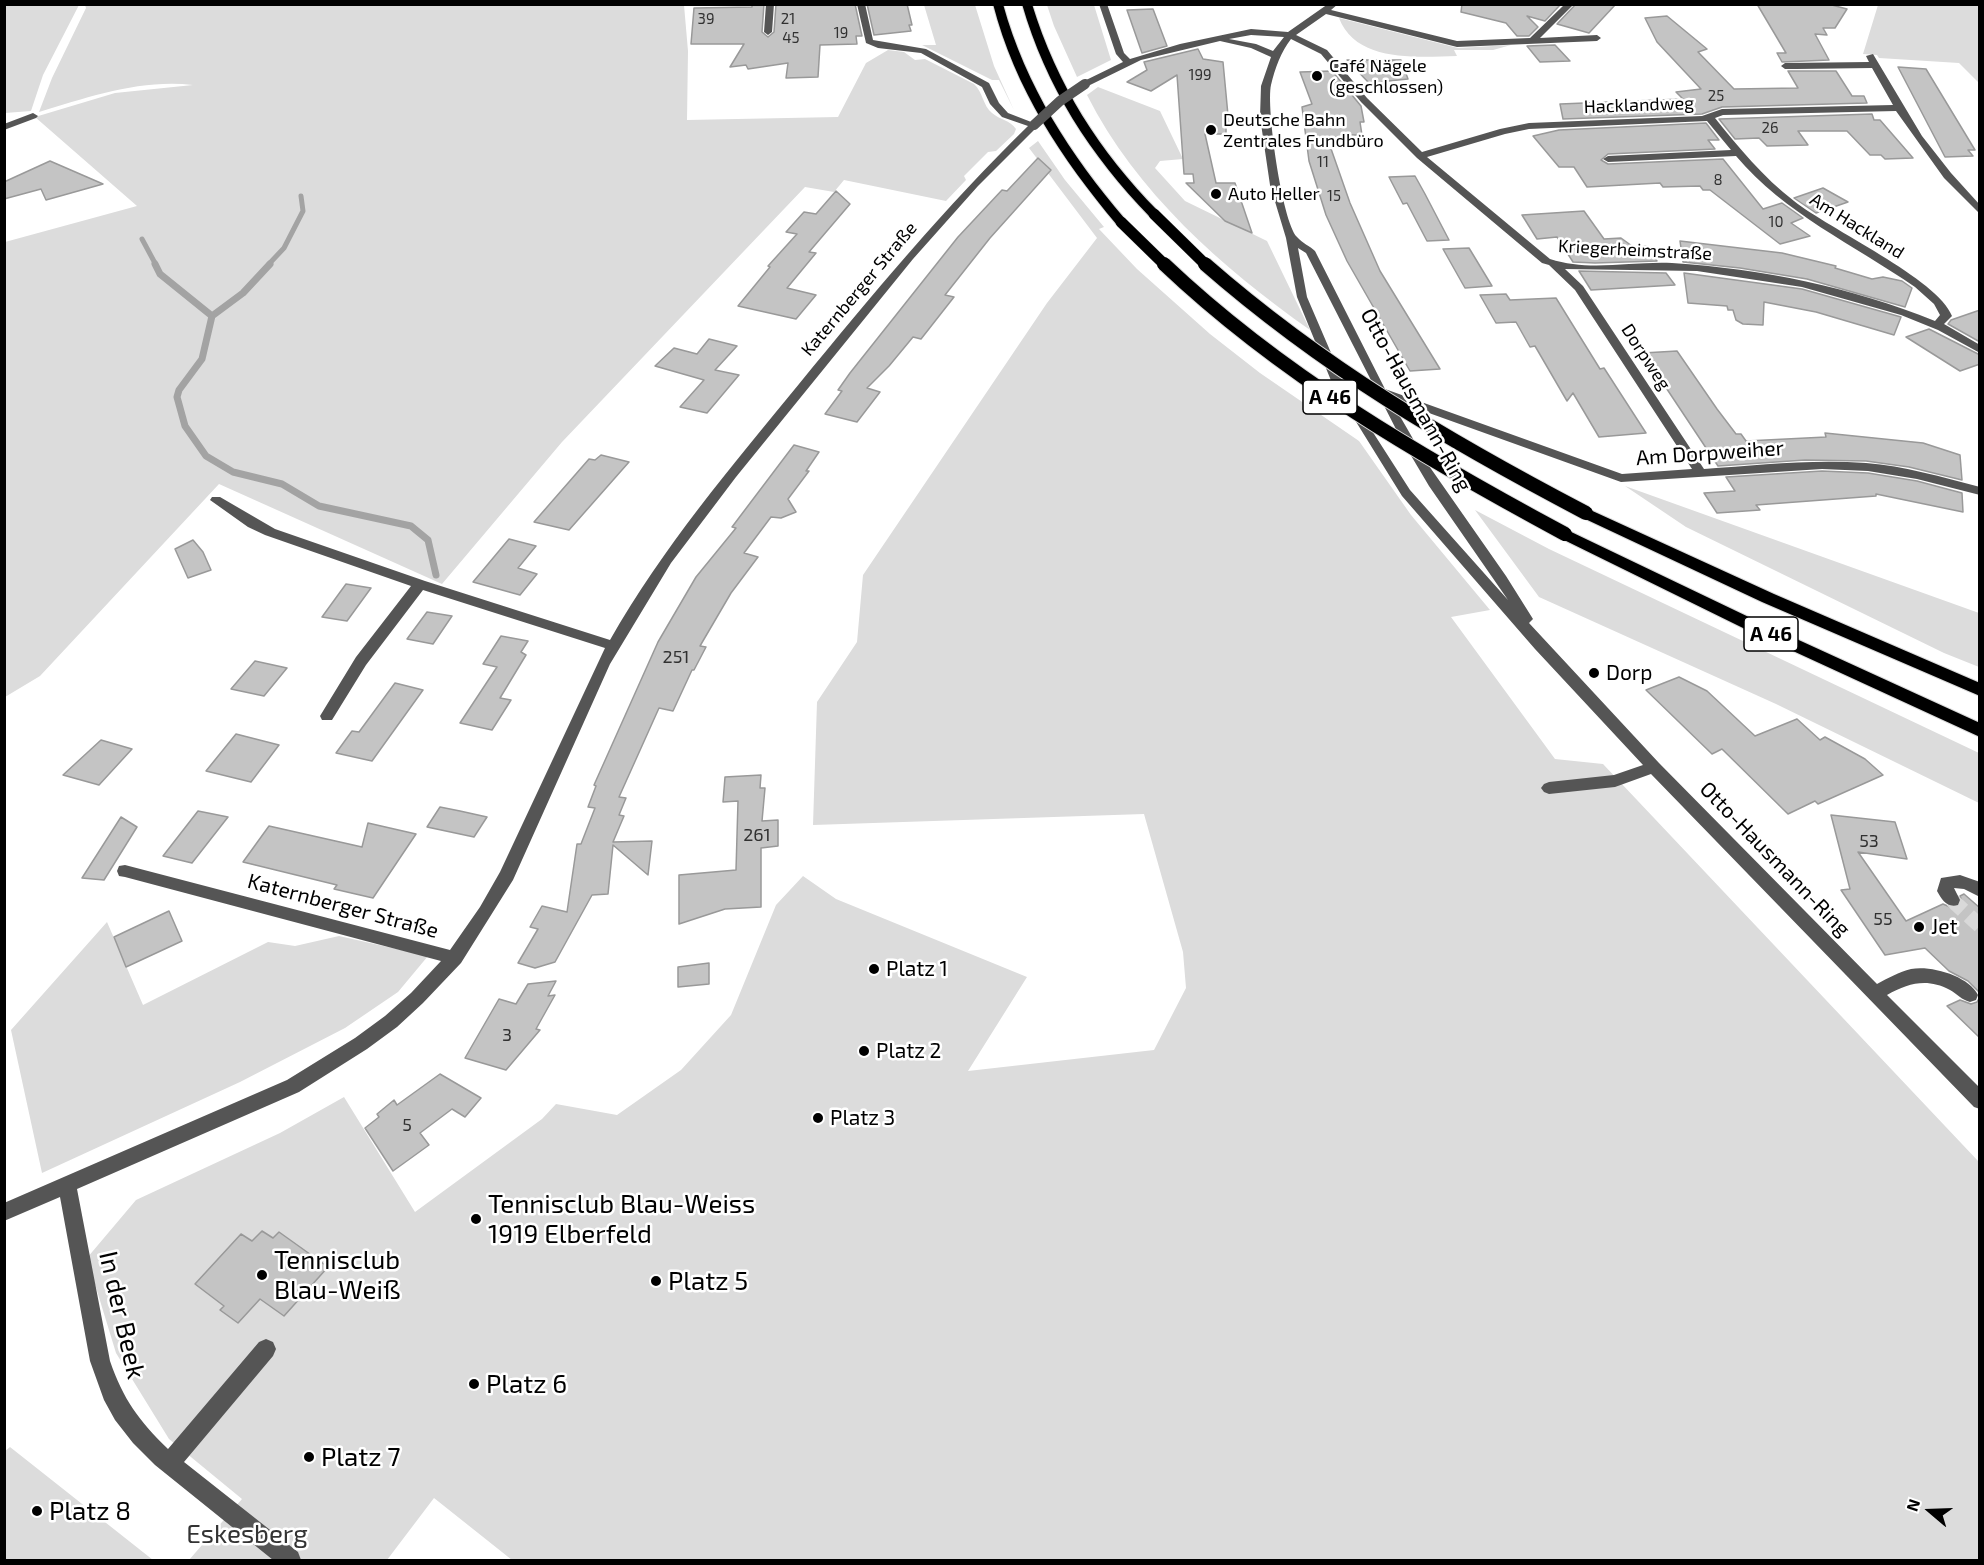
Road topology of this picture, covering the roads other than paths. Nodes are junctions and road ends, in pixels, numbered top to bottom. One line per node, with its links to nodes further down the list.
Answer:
1 (770, 4): 9 (street)
2 (861, 4): 22 (street)
3 (998, 4): 41 (highway, A 46, bridge)
4 (1027, 4): 39 (highway, A 46, bridge)
5 (1103, 4): 16 (street)
6 (1334, 4): 8 (street)
7 (1570, 4): 12 (street)
8 (1325, 11): 10 (street); 12 (street)
9 (768, 32)
10 (1290, 35): 13 (street, Katernberger Straße); 14 (street); 25 (street, Kriegerheimstraße)
11 (1597, 38): 12 (street)
12 (1533, 40)
13 (1206, 41): 14 (street, Katernberger Straße); 16 (street, Katernberger Straße)
14 (1275, 55): 28 (street, Otto-Hausmann-Ring)
15 (1870, 56): 17 (street)
16 (1129, 63): 22 (street, Katernberger Straße, bridge)
17 (1875, 65): 18 (street); 19 (street)
18 (1785, 66)
19 (1898, 108): 21 (street, Hacklandweg); 27 (street)
20 (33, 116): 23 (street)
21 (1709, 117): 24 (street, Am Hackland); 25 (street, Hacklandweg)
22 (1034, 125): 38 (street, Katernberger Straße)
23 (4, 127)
24 (1738, 153): 26 (street); 30 (street, Am Hackland)
25 (1420, 156): 29 (street, Kriegerheimstraße)
26 (1608, 159)
27 (1980, 211)
28 (1292, 238): 32 (street, Otto-Hausmann-Ring); 37 (street, Otto-Hausmann-Ring)
29 (1554, 265): 30 (street, Kriegerheimstraße); 33 (street, Dorpweg)
30 (1936, 325): 31 (street, Kriegerheimstraße)
31 (1980, 350)
32 (1383, 392): 33 (street, Am Dorpweiher); 37 (street, Otto-Hausmann-Ring)
33 (1701, 474): 34 (street, Am Dorpweiher)
34 (1980, 491)
35 (216, 500): 36 (street)
36 (420, 584): 38 (street); 40 (street)
37 (1540, 645): 42 (street, Otto-Hausmann-Ring)
38 (614, 646): 47 (street, Katernberger Straße)
39 (1980, 690)
40 (327, 716)
41 (1980, 731)
42 (1654, 767): 43 (street); 48 (street, Otto-Hausmann-Ring)
43 (1549, 788)
44 (125, 871): 47 (street, Katernberger Straße)
45 (1980, 891): 46 (street)
46 (1952, 900)
47 (455, 958): 52 (street)
48 (1874, 993): 49 (street); 50 (street, Otto-Hausmann-Ring)
49 (1970, 995)
50 (1973, 1084): 51 (street, Otto-Hausmann-Ring)
51 (1980, 1101)
52 (67, 1185): 53 (street); 55 (street, In der Beek)
53 (4, 1212)
54 (266, 1349): 55 (street)
55 (169, 1464): 56 (street, In der Beek)
56 (290, 1560)

